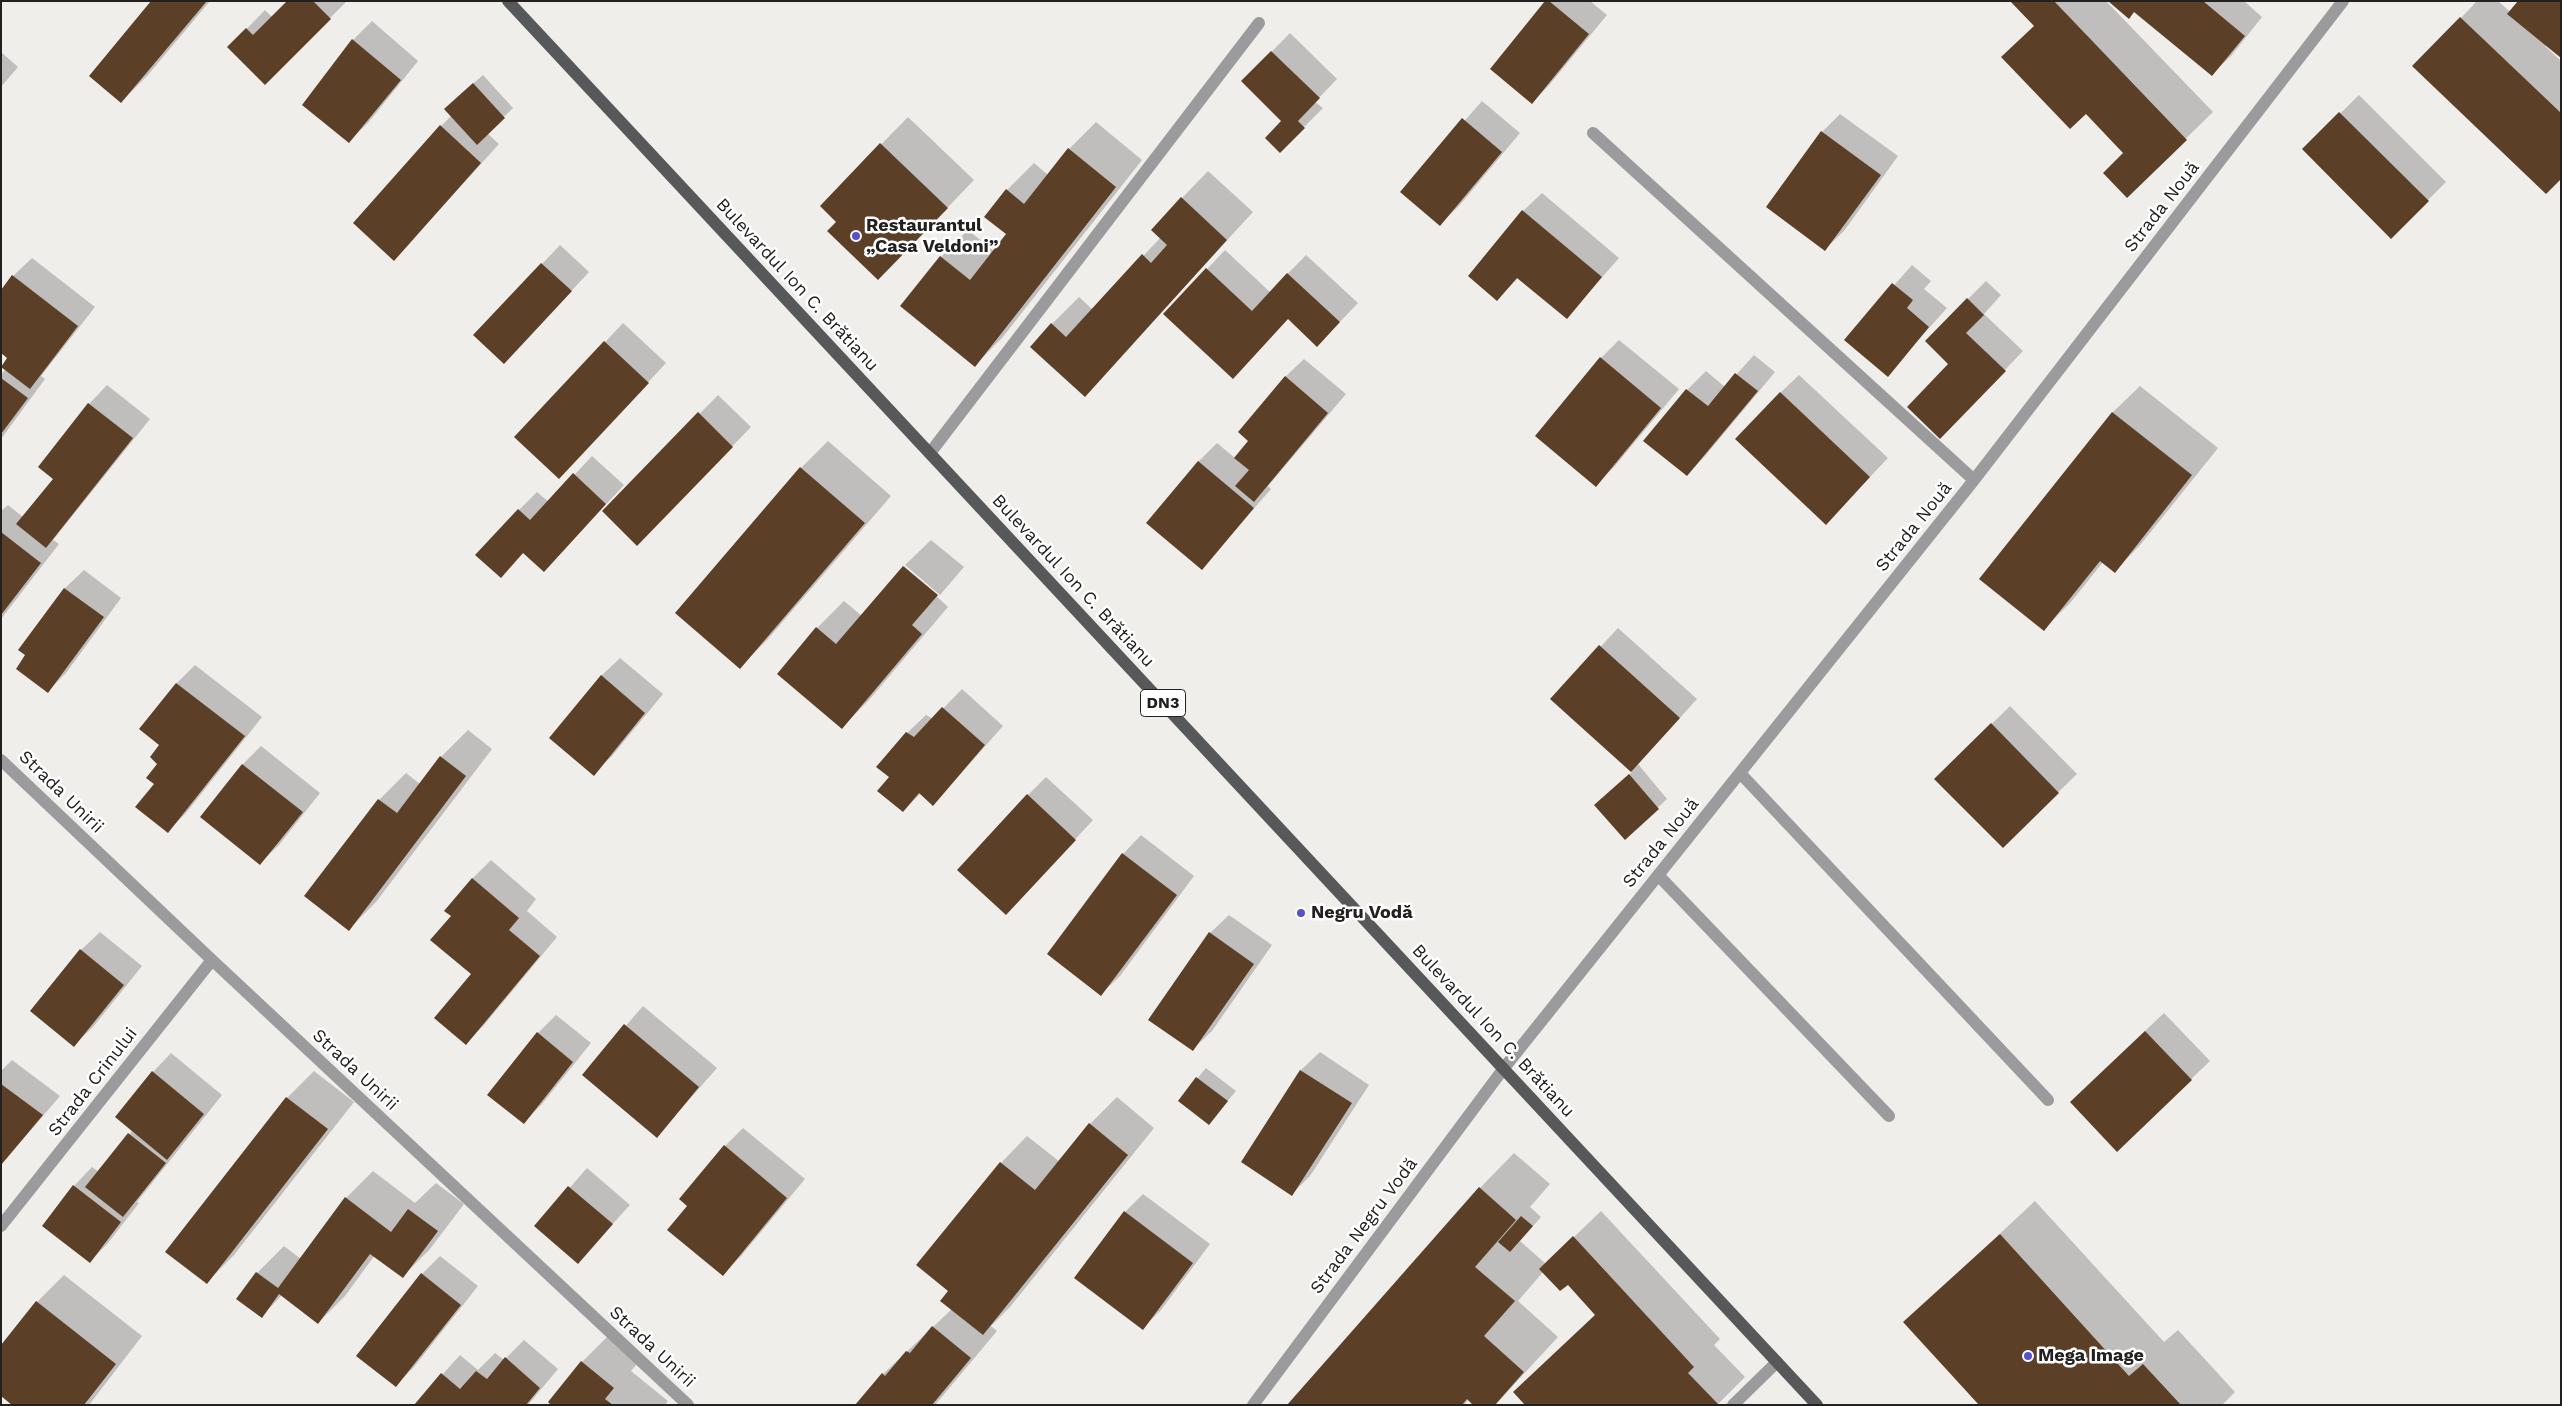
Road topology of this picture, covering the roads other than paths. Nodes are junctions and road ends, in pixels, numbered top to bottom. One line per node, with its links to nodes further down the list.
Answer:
1 (508, 1): 5 (main road, Bulevardul Ion C. Brătianu / DN3)
2 (2343, 1): 6 (street, Strada Nouă)
3 (1259, 23): 5 (street)
4 (1593, 133): 6 (street)
5 (930, 453): 11 (main road, Bulevardul Ion C. Brătianu / DN3)
6 (1974, 480): 8 (street, Strada Nouă)
7 (1, 760): 10 (street, Strada Unirii)
8 (1740, 772): 9 (street, Strada Nouă); 12 (street)
9 (1658, 875): 11 (street, Strada Nouă); 13 (street)
10 (212, 960): 14 (street, Strada Crinului); 16 (street, Strada Unirii)
11 (1504, 1068): 15 (main road, Bulevardul Ion C. Brătianu / DN3); 17 (street, Strada Negru Vodă)
12 (2048, 1100)
13 (1889, 1116)
14 (1, 1226)
15 (1777, 1362): 18 (street); 19 (main road, Bulevardul Ion C. Brătianu / DN3)
16 (688, 1405)
17 (1253, 1405)
18 (1733, 1405)
19 (1817, 1405)

